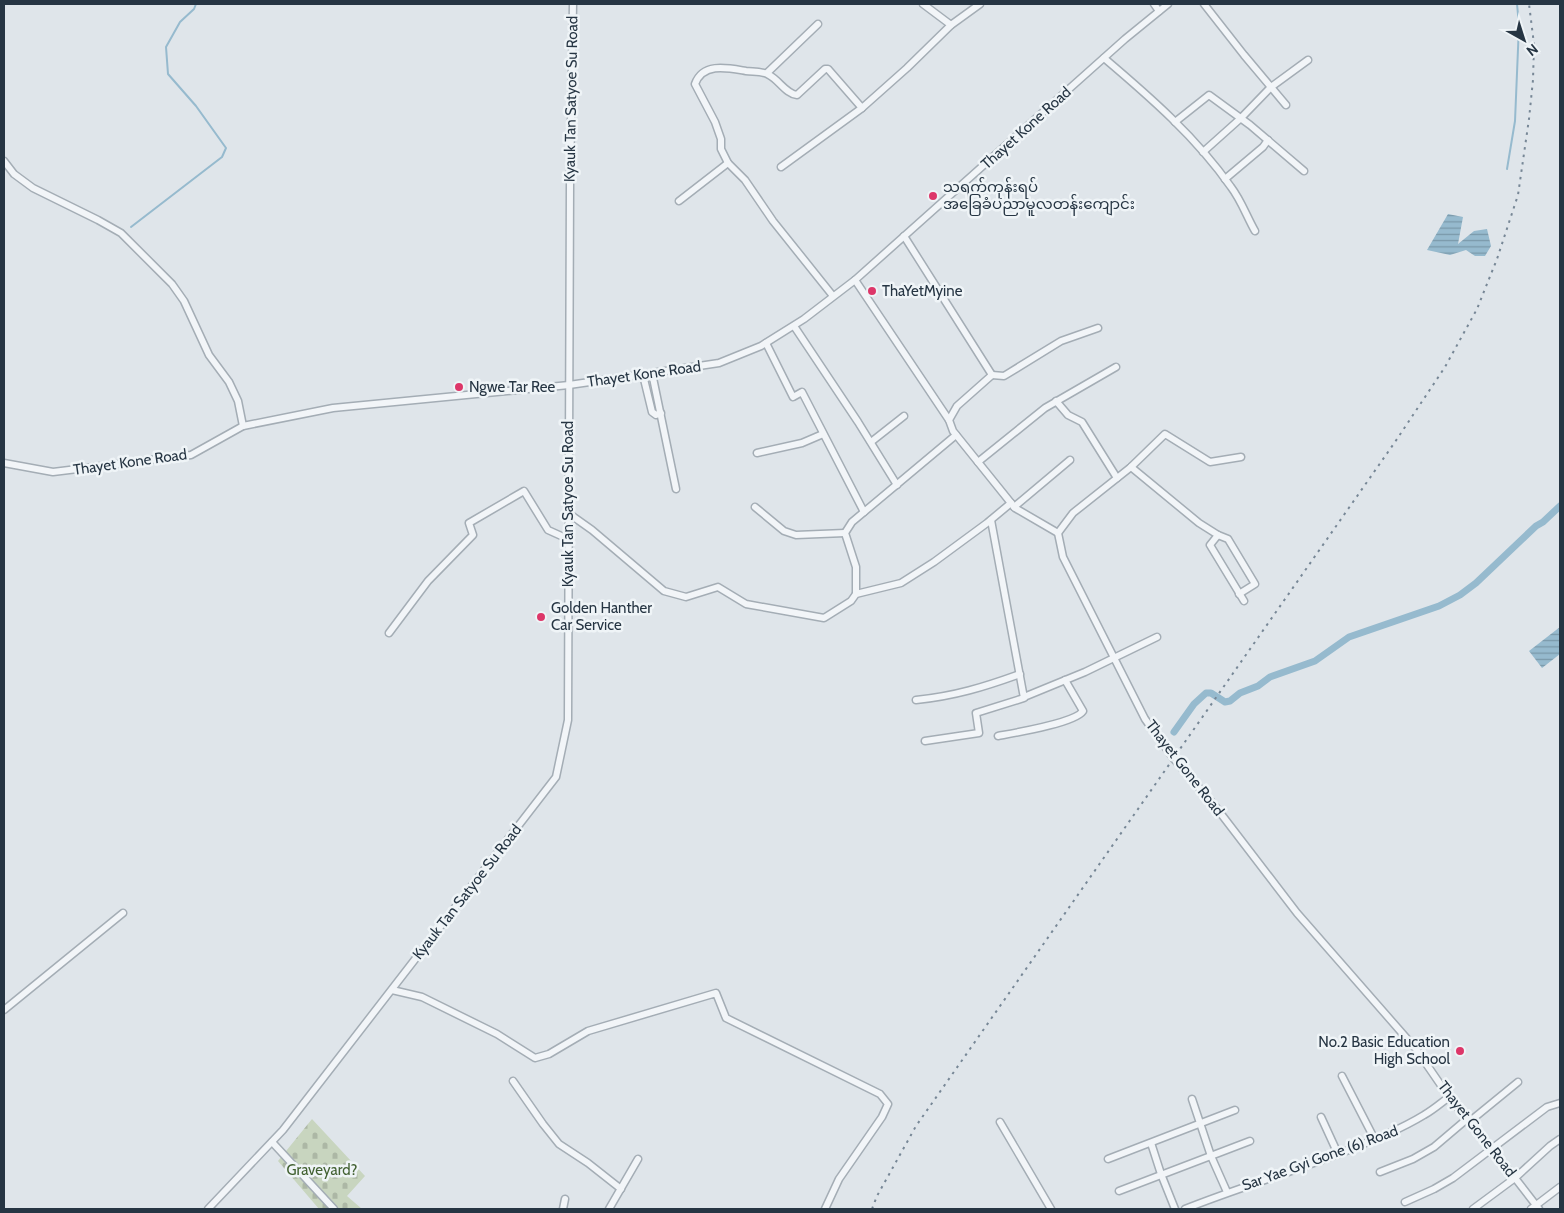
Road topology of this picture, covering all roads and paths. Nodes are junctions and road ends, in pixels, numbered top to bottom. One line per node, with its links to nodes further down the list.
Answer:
1 (573, 4): 37 (street, Kyauk Tan Satyoe Su Road)
2 (923, 4): 9 (street)
3 (980, 4): 9 (street)
4 (1154, 4): 7 (street)
5 (1168, 4): 7 (street, Thayet Kone Road)
6 (1204, 4): 13 (street)
7 (1159, 11): 10 (street, Thayet Kone Road)
8 (818, 24): 12 (street)
9 (951, 25): 15 (street)
10 (1104, 58): 17 (street); 27 (street, Thayet Kone Road)
11 (1308, 60): 13 (street)
12 (767, 74): 15 (street); 21 (street)
13 (1271, 87): 14 (street); 16 (street)
14 (1286, 105)
15 (862, 108): 22 (street)
16 (1241, 118): 17 (street); 18 (street); 19 (street)
17 (1175, 122): 19 (street)
18 (1268, 140): 23 (street); 24 (street)
19 (1203, 152): 24 (street)
20 (4, 161): 42 (street)
21 (728, 163): 25 (street); 29 (street)
22 (781, 167)
23 (1304, 171)
24 (1225, 179): 26 (street)
25 (679, 201)
26 (1255, 231)
27 (904, 236): 28 (street, Thayet Kone Road); 36 (street)
28 (855, 280): 29 (street, Thayet Kone Road); 41 (street)
29 (833, 296): 30 (street, Thayet Kone Road)
30 (794, 326): 32 (street, Thayet Kone Road); 45 (street)
31 (1098, 328): 36 (street)
32 (766, 343): 34 (street, Thayet Kone Road); 43 (street)
33 (1116, 367): 38 (street)
34 (652, 373): 35 (street, Thayet Kone Road); 39 (street)
35 (643, 375): 37 (street, Thayet Kone Road); 39 (street)
36 (992, 375): 41 (street)
37 (569, 385): 42 (street, Thayet Kone Road); 58 (street, Kyauk Tan Satyoe Su Road)
38 (1056, 401): 49 (street); 52 (street)
39 (661, 413): 54 (street)
40 (904, 416): 45 (street)
41 (949, 420): 44 (street)
42 (243, 426): 50 (street, Thayet Kone Road)
43 (823, 434): 46 (street); 57 (street)
44 (956, 435): 49 (street); 53 (street)
45 (871, 442): 53 (street)
46 (757, 453)
47 (1241, 457): 51 (street)
48 (1070, 460): 55 (street)
49 (978, 462): 55 (street)
50 (4, 463)
51 (1132, 467): 52 (street); 62 (street)
52 (1117, 478): 61 (street)
53 (897, 484): 57 (street)
54 (676, 488)
55 (1012, 505): 59 (street); 61 (street)
56 (755, 507): 60 (street)
57 (864, 512): 60 (street)
58 (568, 513): 63 (street, Kyauk Tan Satyoe Su Road); 64 (street)
59 (991, 520): 64 (street); 70 (street)
60 (845, 533): 64 (street)
61 (1058, 533): 69 (street, Thayet Gone Road)
62 (1218, 535): 65 (street); 65 (street)
63 (568, 539): 67 (street); 77 (street, Kyauk Tan Satyoe Su Road)
64 (856, 594)
65 (1240, 594): 66 (street)
66 (1244, 601)
67 (389, 633)
68 (1157, 637): 69 (street)
69 (1114, 658): 71 (street); 82 (street, Thayet Gone Road)
70 (1020, 674): 72 (street); 73 (street)
71 (1065, 680): 72 (street); 74 (street)
72 (1024, 697): 75 (street)
73 (916, 700)
74 (998, 736)
75 (925, 740)
76 (124, 912): 78 (street)
77 (392, 990): 93 (street, Kyauk Tan Satyoe Su Road); 114 (street)
78 (4, 1010)
79 (1342, 1076): 91 (street)
80 (513, 1081): 104 (street)
81 (1518, 1082): 87 (street)
82 (1449, 1097): 87 (street, Thayet Gone Road); 91 (street, Sar Yae Gyi Gone (6) Road)
83 (1192, 1099): 89 (street)
84 (1560, 1103): 95 (street)
85 (1235, 1110): 89 (street)
86 (1321, 1116): 96 (street)
87 (1468, 1121): 95 (street, Thayet Gone Road); 100 (street)
88 (1000, 1122): 115 (street)
89 (1200, 1124): 94 (street); 97 (street)
90 (1560, 1139): 102 (street)
91 (1375, 1140): 96 (street, Sar Yae Gyi Gone (6) Road)
92 (1250, 1141): 97 (street)
93 (272, 1142): 110 (street, Kyauk Tan Satyoe Su Road); 111 (street)
94 (1151, 1143): 99 (street); 101 (street)
95 (1491, 1150): 102 (street, Thayet Gone Road); 108 (street)
96 (1338, 1154): 106 (street, Sar Yae Gyi Gone (6) Road)
97 (1211, 1156): 101 (street); 106 (street)
98 (638, 1158): 104 (street)
99 (1108, 1159)
100 (1380, 1172)
101 (1161, 1174): 105 (street); 116 (street)
102 (1516, 1178): 109 (street, Thayet Gone Road); 118 (street)
103 (1560, 1187): 109 (street)
104 (621, 1189): 113 (street)
105 (1119, 1191)
106 (1227, 1192): 117 (street, Sar Yae Gyi Gone (6) Road)
107 (565, 1199): 112 (street)
108 (1405, 1202)
109 (1535, 1208)
110 (208, 1209)
111 (334, 1209)
112 (563, 1209)
113 (609, 1209)
114 (825, 1209)
115 (1051, 1209)
116 (1175, 1209)
117 (1186, 1209)
118 (1473, 1209)

